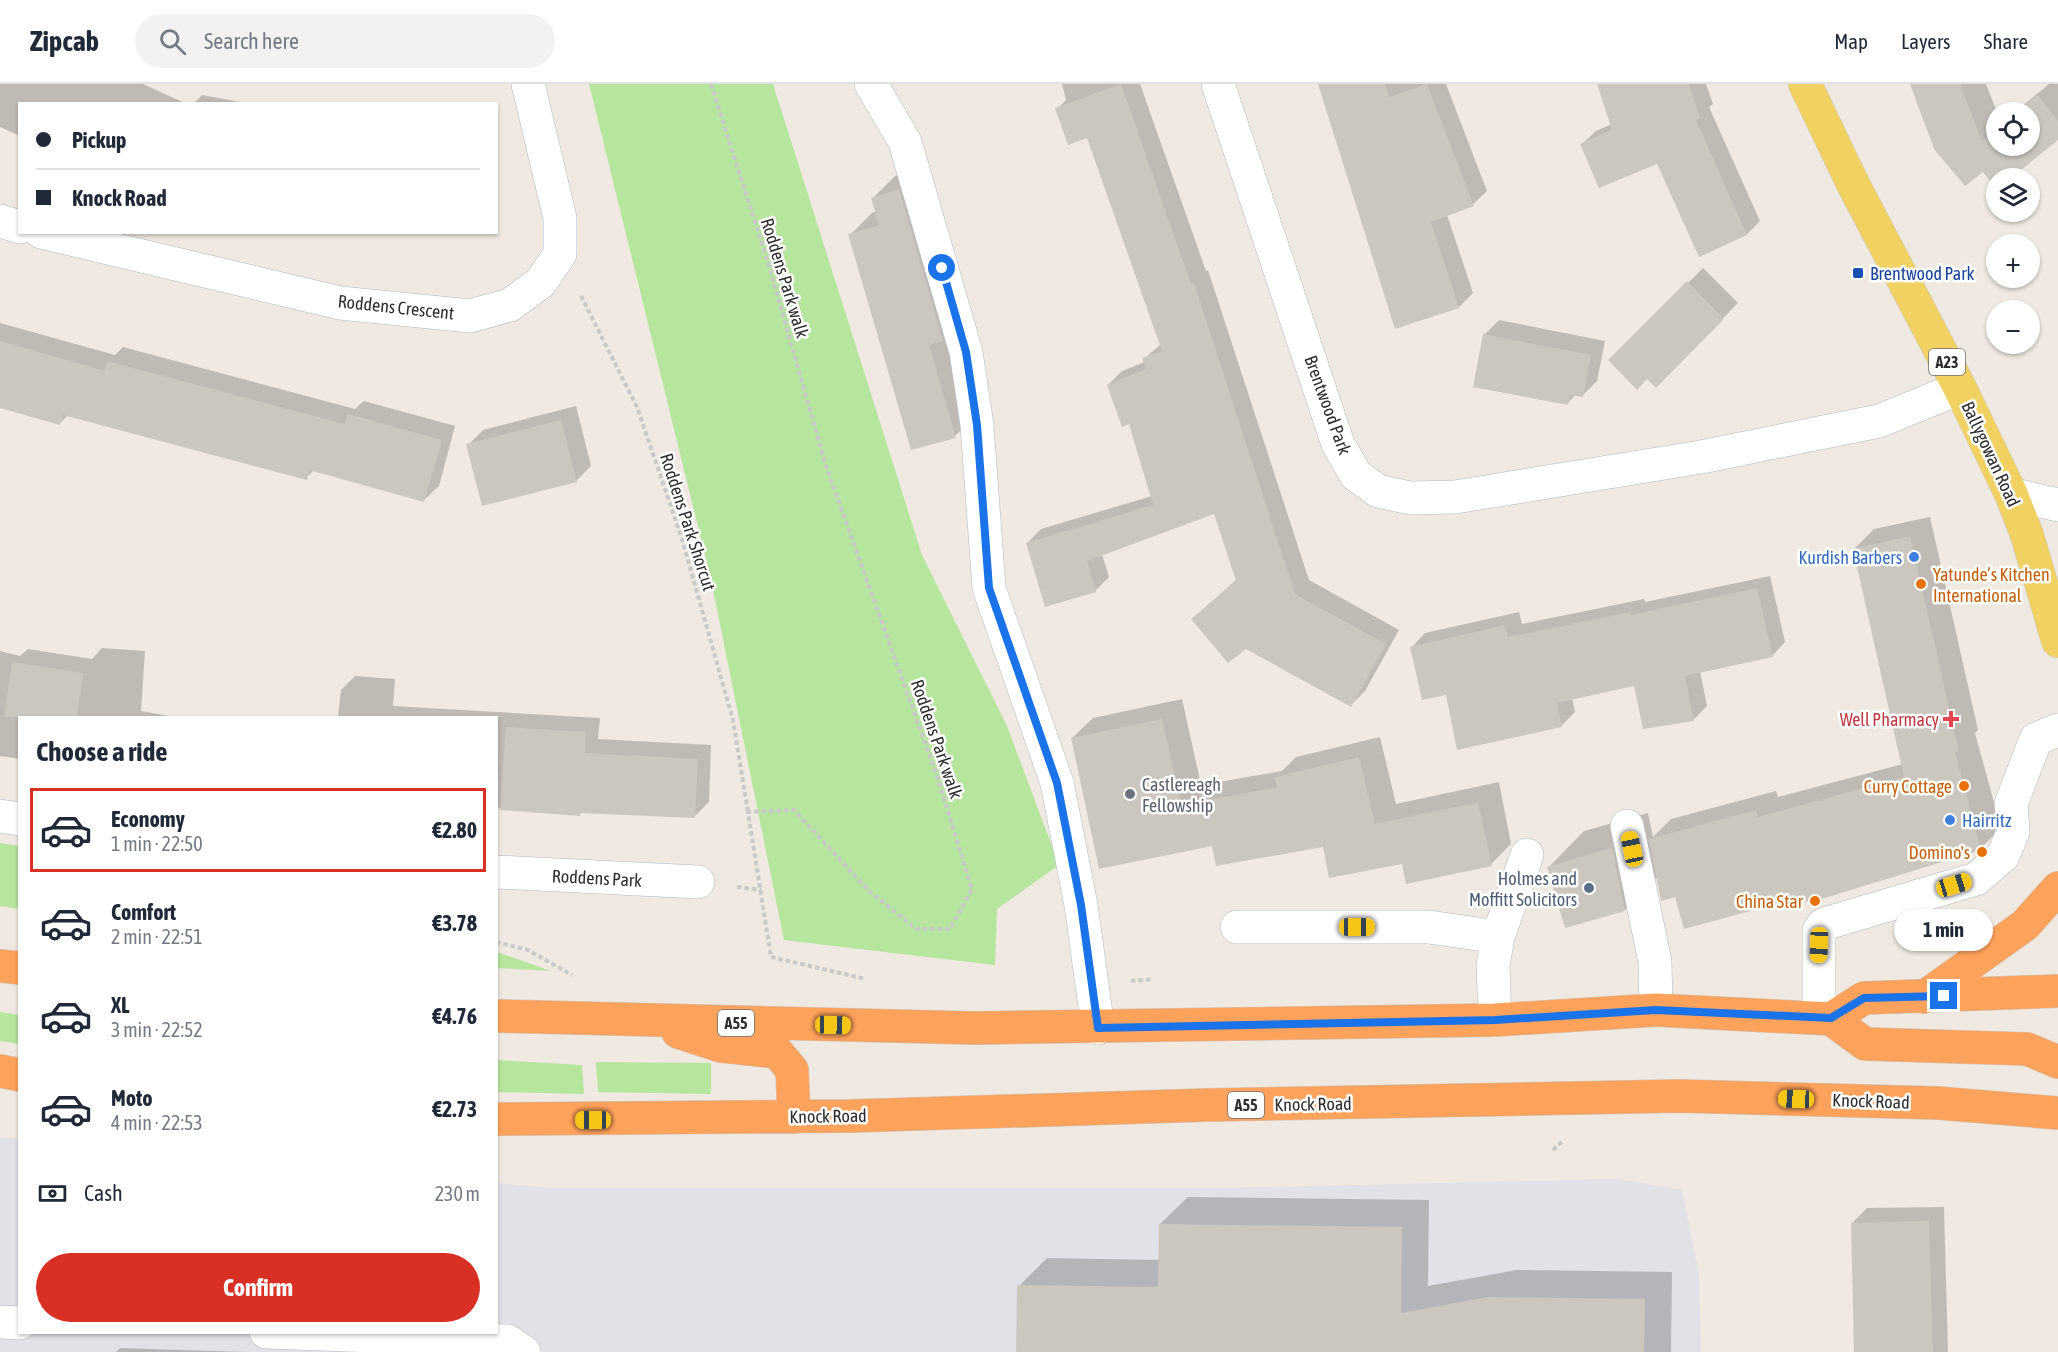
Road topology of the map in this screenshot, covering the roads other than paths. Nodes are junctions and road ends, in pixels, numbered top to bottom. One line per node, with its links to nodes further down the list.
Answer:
1 (528, 84): 7 (street, Roddens Crescent)
2 (871, 84): 32 (street)
3 (1218, 84): 8 (street, Brentwood Park)
4 (1805, 84): 8 (main road, Ballygowan Road / A23)
5 (0, 221): 6 (street)
6 (18, 226)
7 (49, 234)
8 (1960, 388): 9 (main road, Ballygowan Road / A23)
9 (2011, 494): 10 (street); 11 (main road, Ballygowan Road / A23)
10 (2058, 505)
11 (2053, 602): 12 (main road, Ballygowan Road / A23)
12 (2058, 641)
13 (2058, 730): 29 (street)
14 (0, 816): 15 (street)
15 (18, 819)
16 (1627, 826): 27 (street)
17 (1527, 855): 22 (street)
18 (498, 872): 19 (street, Roddens Park)
19 (698, 882)
20 (2058, 888): 26 (highway)
21 (1237, 927): 22 (street)
22 (1498, 937): 30 (street)
23 (0, 966): 24 (highway)
24 (18, 968)
25 (2058, 991): 26 (highway)
26 (1924, 997): 29 (highway)
27 (1656, 1010): 29 (highway, A55); 30 (highway, A55)
28 (498, 1016): 31 (highway, A55)
29 (1825, 1018): 33 (highway)
30 (1495, 1020): 32 (highway, A55)
31 (645, 1021): 32 (highway, A55); 37 (highway)
32 (1098, 1028)
33 (2058, 1062)
34 (0, 1071): 35 (highway)
35 (18, 1075)
36 (2058, 1113): 37 (highway, Knock Road / A55)
37 (794, 1117): 38 (highway, Knock Road / A55)
38 (498, 1119)
39 (0, 1322): 40 (street)
40 (18, 1323)
41 (321, 1334): 42 (street)
42 (524, 1352)

